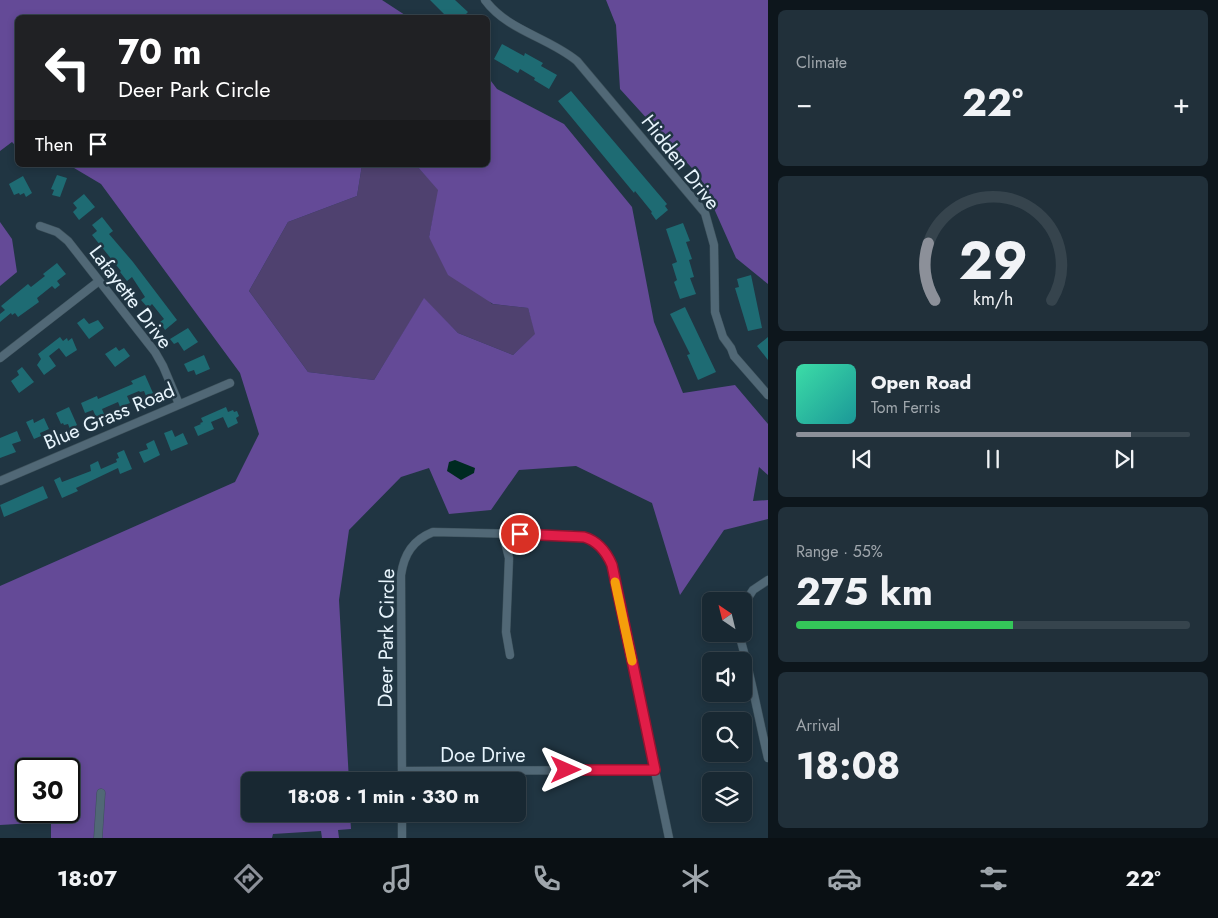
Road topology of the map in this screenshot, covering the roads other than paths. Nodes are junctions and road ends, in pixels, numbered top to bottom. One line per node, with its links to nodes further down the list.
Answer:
1 (485, 0): 6 (street, Hidden Drive)
2 (40, 226): 3 (street, Lafayette Drive)
3 (99, 281): 4 (street); 7 (street, Lafayette Drive)
4 (0, 358)
5 (230, 383): 7 (street, Blue Grass Road)
6 (768, 395)
7 (179, 404): 8 (street, Blue Grass Road)
8 (0, 481)
9 (504, 534): 13 (street); 15 (street, Deer Park Circle); 16 (street, Deer Park Circle)
10 (768, 580): 11 (street)
11 (752, 592)
12 (741, 642): 14 (street)
13 (510, 656)
14 (768, 758)
15 (655, 770): 16 (street, Doe Drive); 21 (street, Deer Park Circle)
16 (402, 771)
17 (101, 793): 19 (street)
18 (402, 822): 20 (street)
19 (98, 838)
20 (402, 838)
21 (669, 838)

